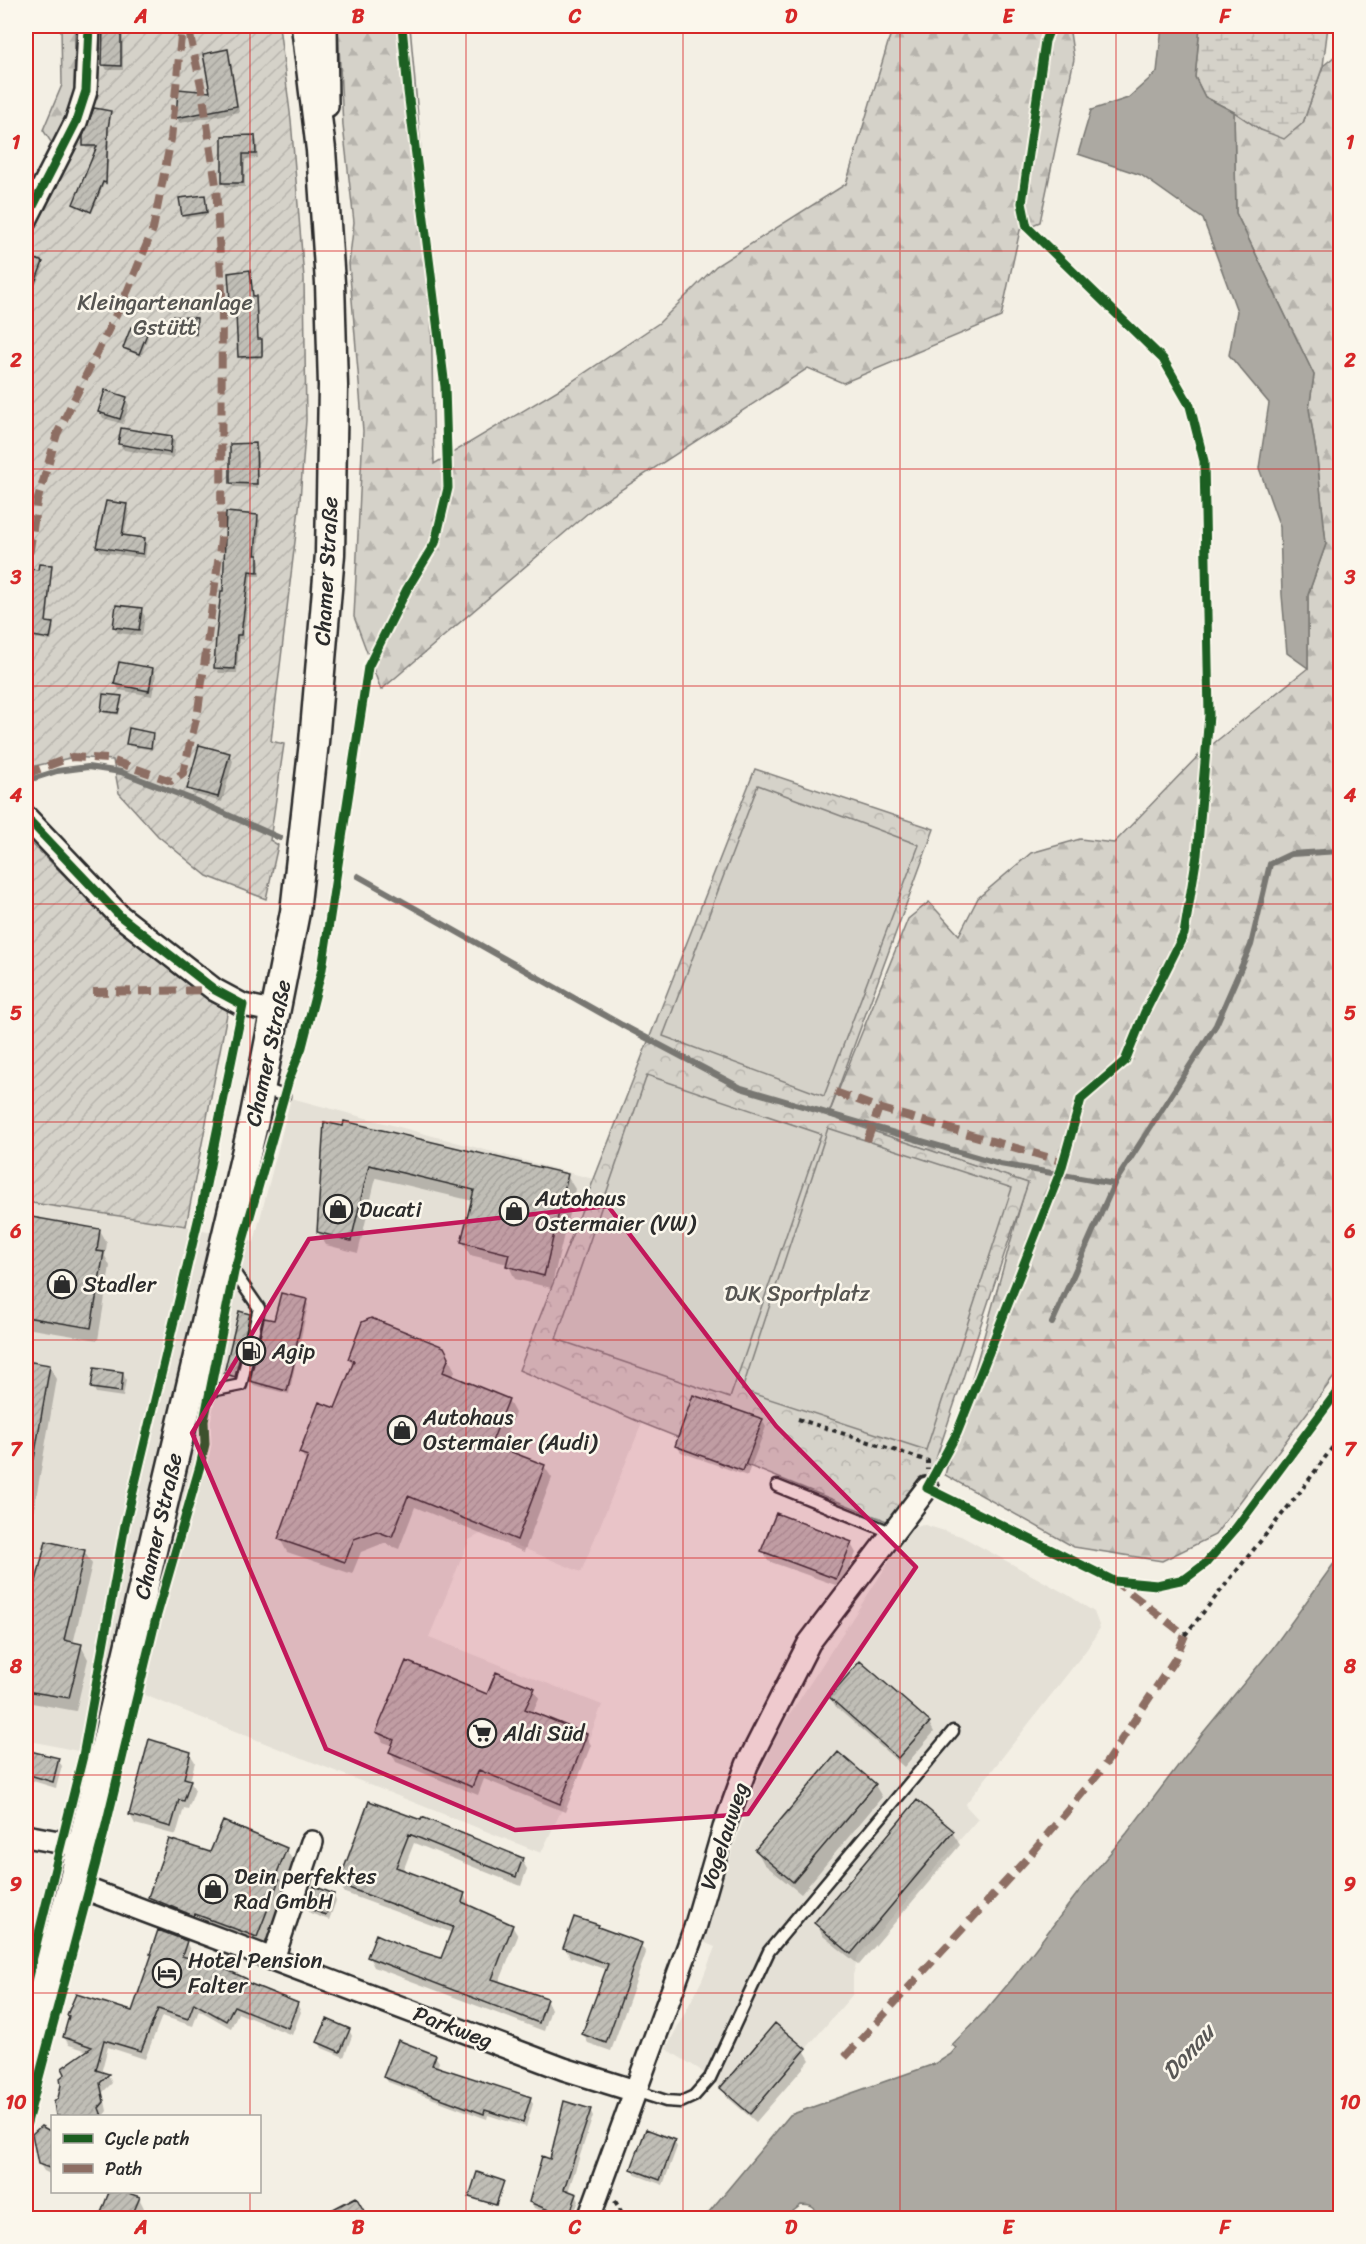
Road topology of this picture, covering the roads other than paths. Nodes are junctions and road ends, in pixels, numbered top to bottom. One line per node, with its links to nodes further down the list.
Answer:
1 (89, 26): 4 (street)
2 (306, 26): 5 (main road, Chamer Straße)
3 (326, 26): 5 (street)
4 (26, 220)
5 (330, 283): 7 (main road, Chamer Straße)
6 (26, 817): 7 (street)
7 (277, 1012): 8 (main road, Chamer Straße)
8 (221, 1259): 9 (main road, Chamer Straße); 9 (lane)
9 (190, 1386): 16 (main road, Chamer Straße)
10 (932, 1479): 12 (street, Vogelauweg)
11 (777, 1486): 12 (lane)
12 (893, 1533): 20 (street, Vogelauweg)
13 (953, 1731): 20 (lane)
14 (26, 1836): 16 (street)
15 (312, 1842): 18 (street)
16 (80, 1846): 17 (main road, Chamer Straße)
17 (73, 1884): 18 (street, Parkweg); 19 (main road, Chamer Straße)
18 (273, 1959): 20 (street, Parkweg)
19 (26, 2052)
20 (635, 2091): 21 (street, Vogelauweg)
21 (589, 2218)

